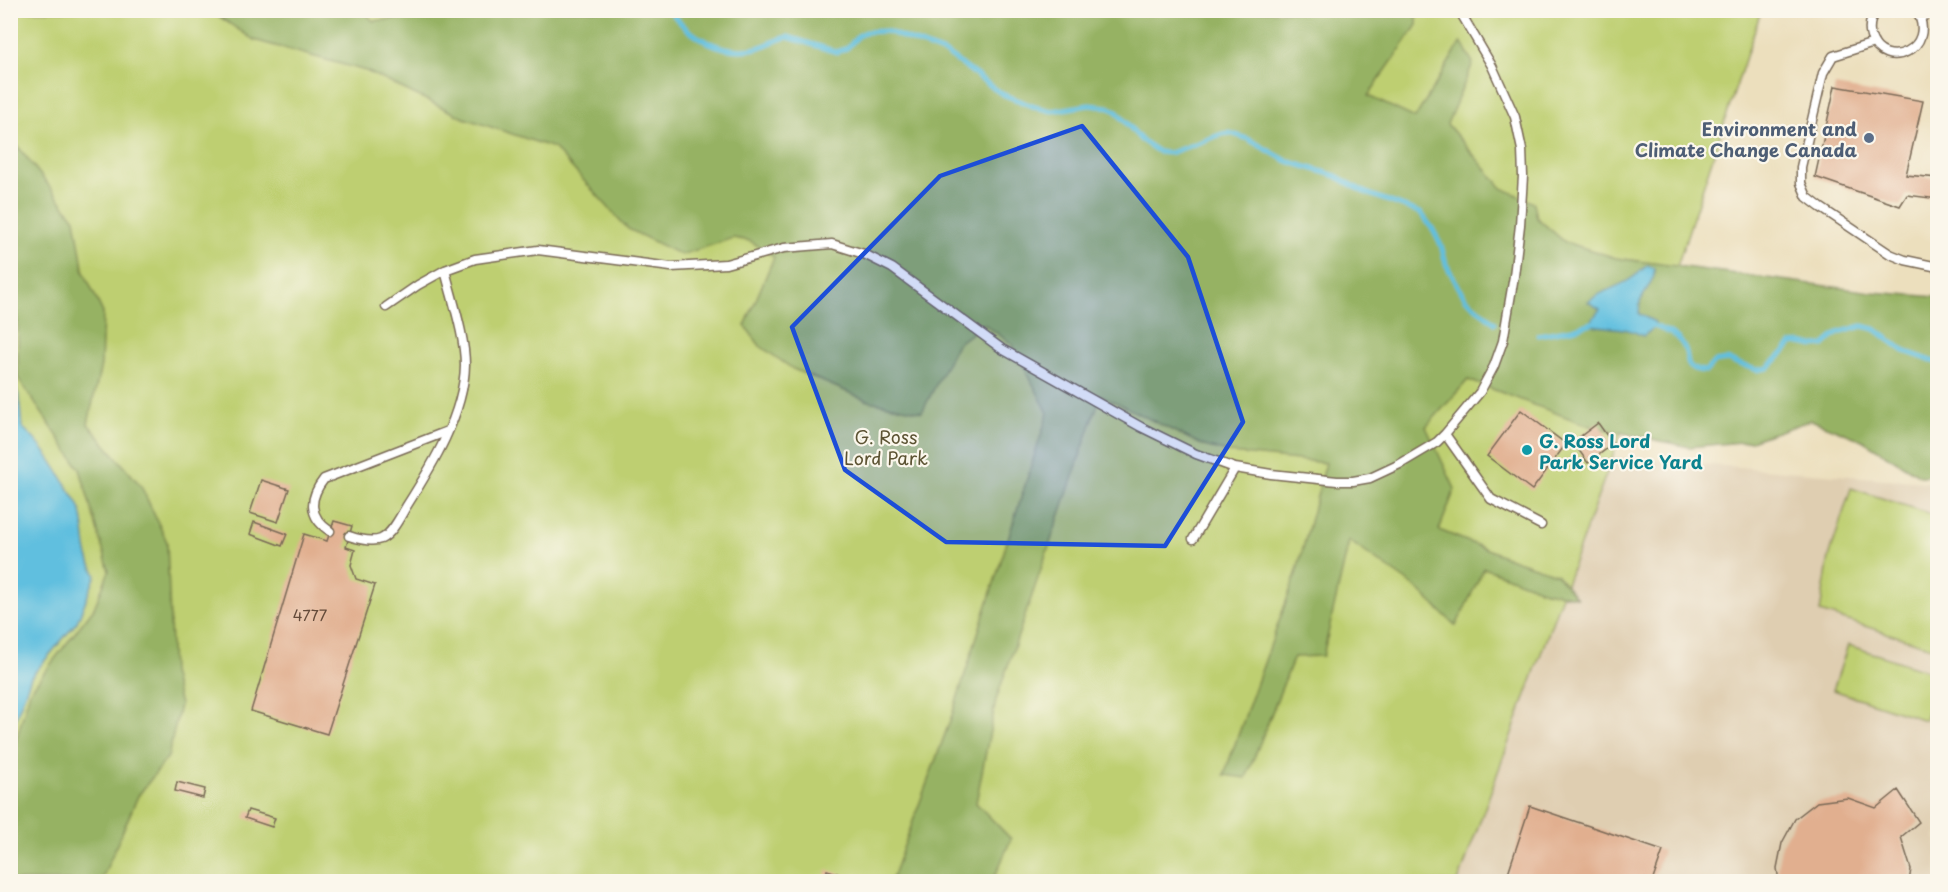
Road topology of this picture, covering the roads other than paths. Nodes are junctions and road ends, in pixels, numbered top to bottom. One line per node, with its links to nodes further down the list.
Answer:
1 (1459, 10): 10 (lane)
2 (1876, 10): 5 (lane)
3 (1935, 10): 4 (lane)
4 (1919, 14): 5 (lane)
5 (1874, 43): 6 (lane)
6 (1938, 267)
7 (445, 270): 8 (lane); 9 (lane); 11 (lane)
8 (386, 307)
9 (448, 431): 13 (lane); 14 (lane)
10 (1445, 434): 11 (lane); 12 (lane)
11 (1235, 468): 15 (lane)
12 (1541, 525)
13 (330, 531)
14 (349, 536)
15 (1192, 539)
16 (1938, 875): 17 (lane)
17 (1935, 882)

